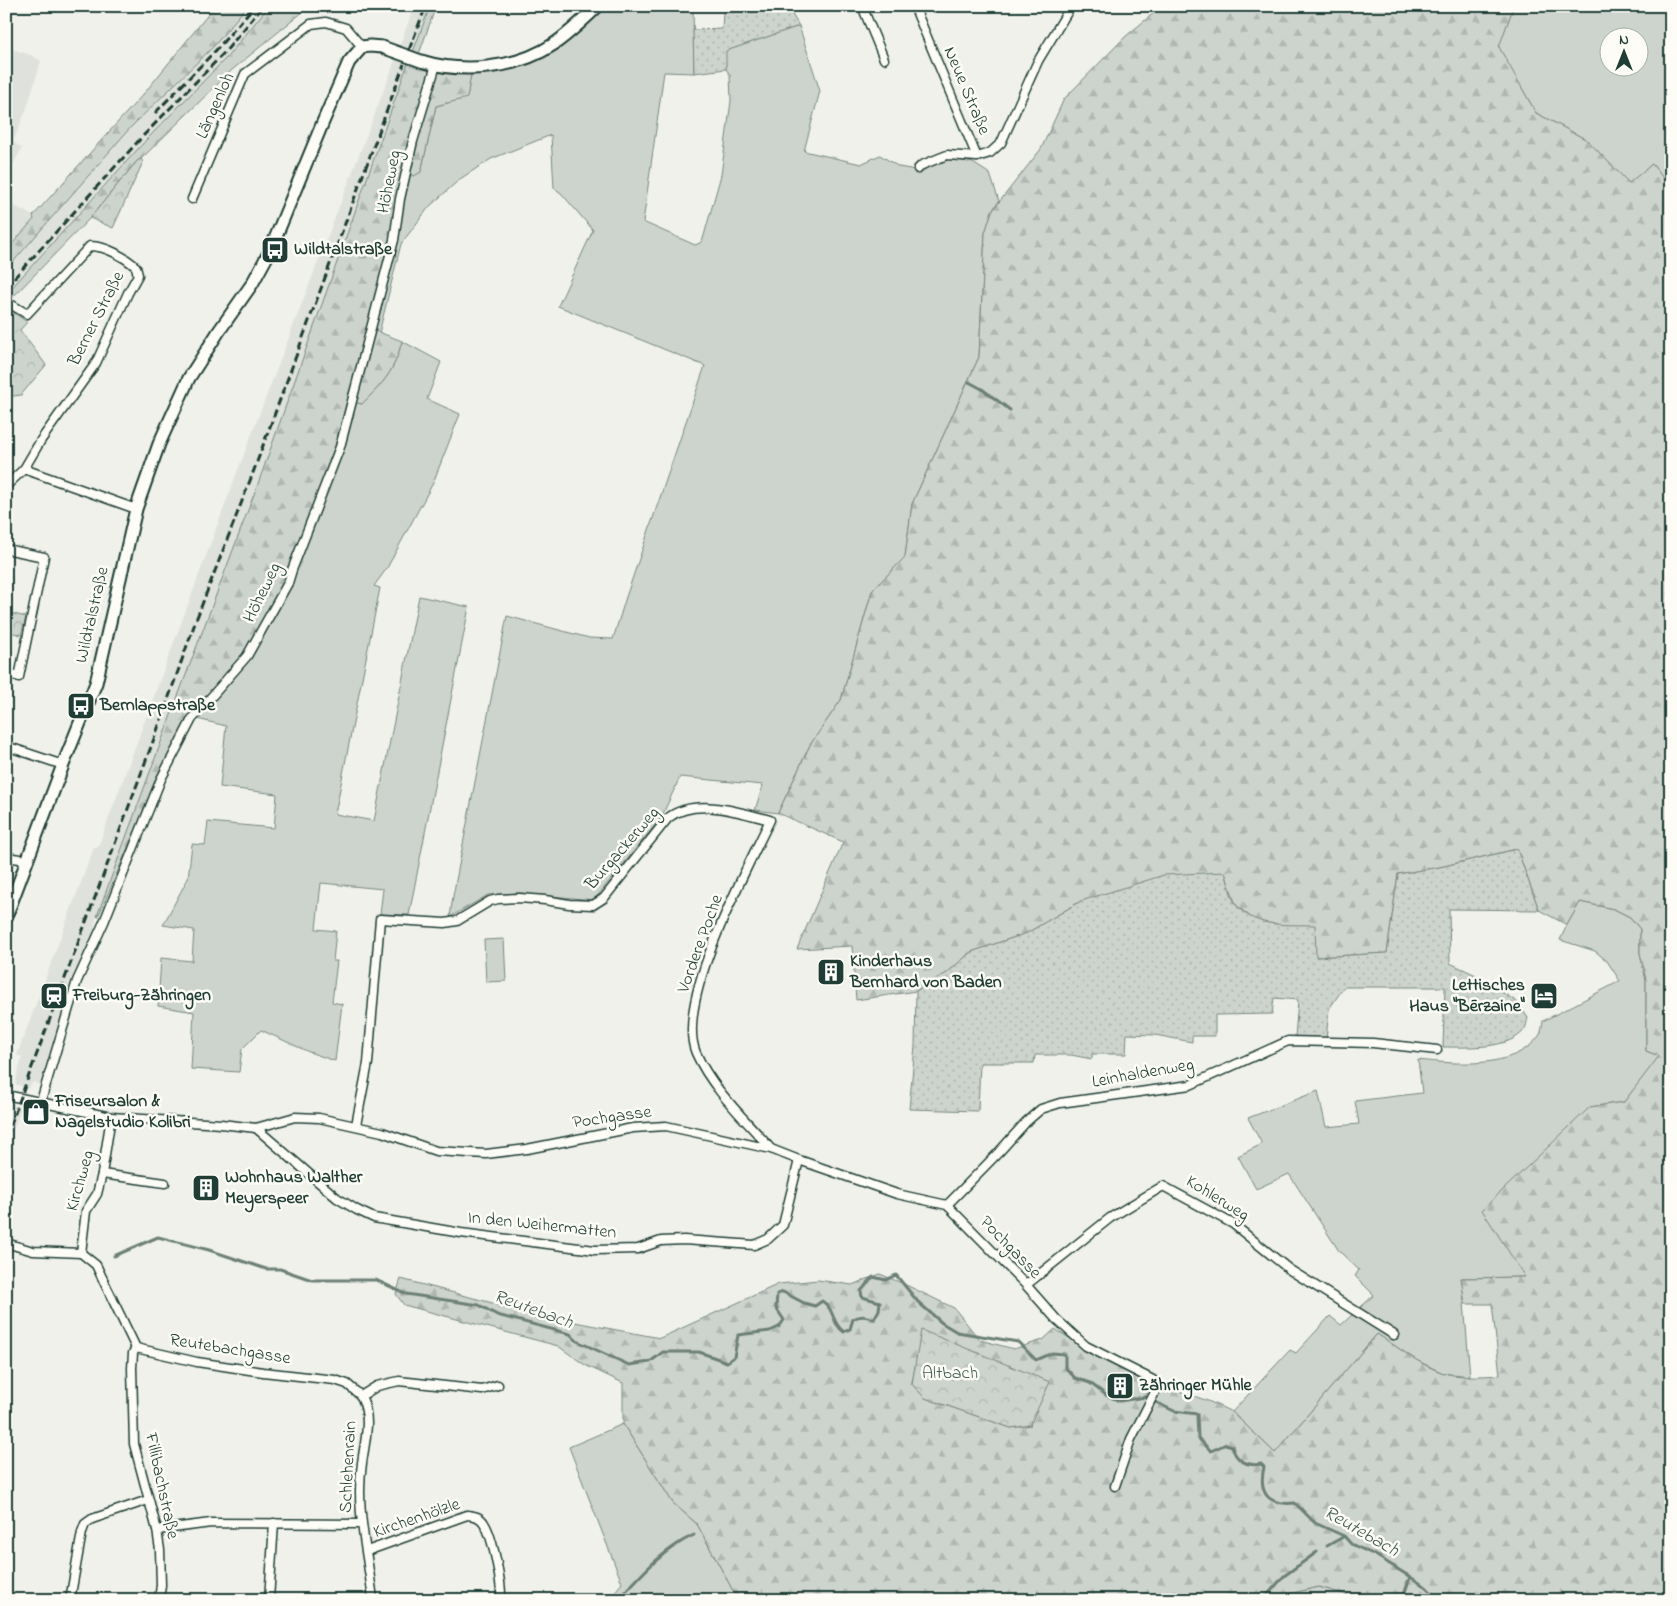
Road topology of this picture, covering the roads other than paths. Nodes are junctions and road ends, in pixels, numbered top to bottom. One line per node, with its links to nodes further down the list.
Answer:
1 (598, 6): 7 (street)
2 (862, 6): 6 (street)
3 (914, 6): 8 (street, Neue Straße)
4 (1071, 6): 8 (street)
5 (362, 48): 7 (street, bridge); 10 (street, Längenloh); 14 (street, Wildtalstraße)
6 (884, 59)
7 (436, 65): 25 (street, Höheweg)
8 (977, 157): 9 (street, Neue Straße)
9 (918, 169)
10 (192, 199)
11 (12, 305): 12 (street, Berner Straße)
12 (24, 469): 13 (street, Berner Straße); 14 (street)
13 (6, 486)
14 (136, 509): 18 (street, Wildtalstraße)
15 (6, 548): 16 (street)
16 (6, 673)
17 (6, 746): 18 (street)
18 (63, 765): 21 (street, Wildtalstraße)
19 (770, 820): 27 (street, Burgackerweg); 29 (street, Vordere Poche)
20 (6, 857): 21 (street)
21 (26, 860): 22 (street, Wildtalstraße)
22 (6, 917)
23 (1436, 1050): 33 (street, Leinhaldenweg)
24 (6, 1095): 25 (street, Pochgasse)
25 (41, 1101): 26 (street, Pochgasse)
26 (111, 1117): 28 (street, Pochgasse); 31 (street, Kirchweg)
27 (356, 1125): 28 (street, Pochgasse); 29 (street, Pochgasse)
28 (256, 1128): 30 (street, In den Weihermatten)
29 (771, 1149): 30 (street, Pochgasse)
30 (799, 1160): 33 (street, Pochgasse)
31 (102, 1174): 32 (street); 35 (street, Kirchweg)
32 (165, 1183)
33 (947, 1204): 36 (street, Pochgasse)
34 (6, 1243): 35 (street)
35 (81, 1253): 38 (street)
36 (1026, 1285): 37 (street, Kohlerweg); 41 (street, Pochgasse)
37 (1394, 1335)
38 (136, 1348): 40 (street, Reutebachgasse); 42 (street, Fillibachstraße)
39 (498, 1385): 40 (street)
40 (361, 1396): 44 (street, Schlehenrain)
41 (1115, 1486)
42 (148, 1500): 45 (street, Fillibachstraße); 47 (street)
43 (274, 1523): 44 (street); 45 (street); 49 (street)
44 (361, 1524): 46 (street, Schlehenrain)
45 (157, 1530): 48 (street, Fillibachstraße)
46 (367, 1551): 50 (street, Schlehenrain); 51 (street, Kirchenhölzle)
47 (70, 1600)
48 (159, 1600)
49 (269, 1600)
50 (373, 1600)
51 (501, 1600)

